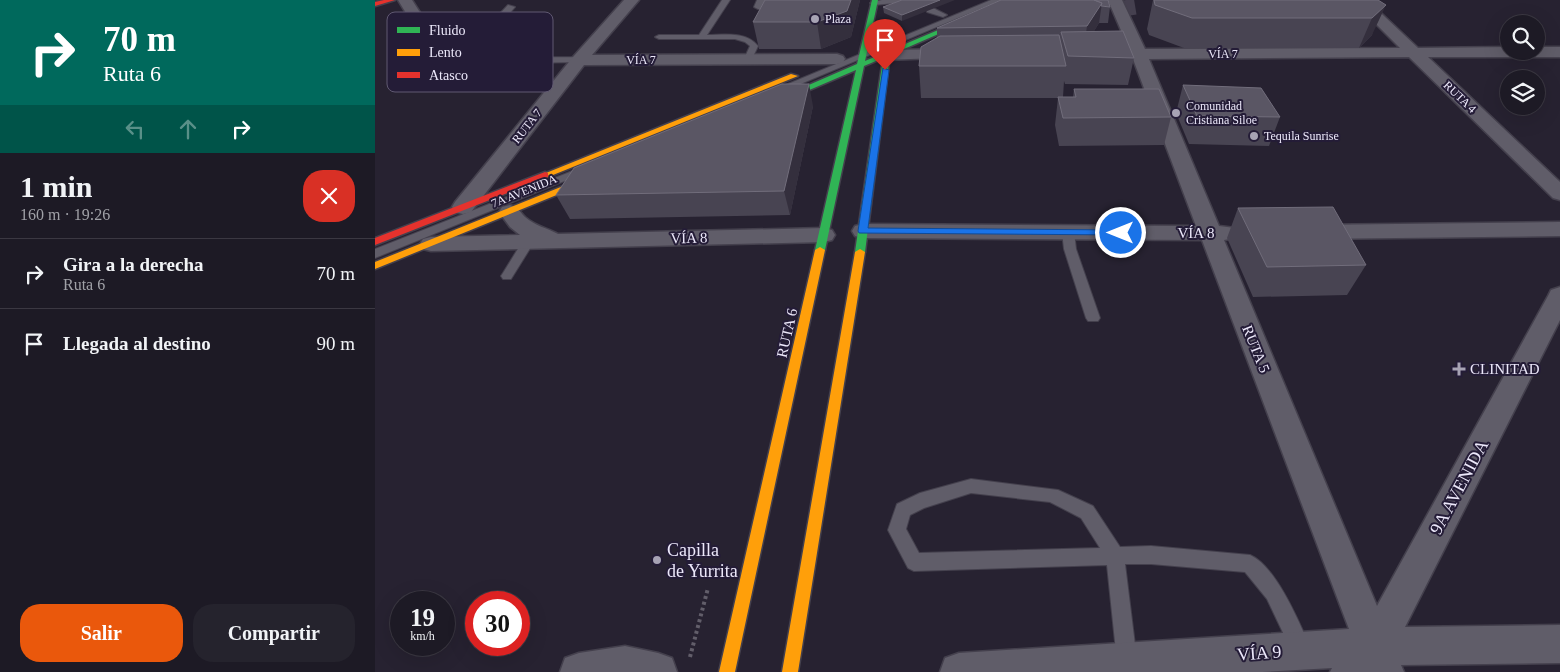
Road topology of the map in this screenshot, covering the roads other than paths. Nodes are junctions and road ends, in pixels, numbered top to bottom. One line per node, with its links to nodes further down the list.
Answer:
1 (392, 0): 12 (main road)
2 (405, 0): 15 (street)
3 (632, 0): 29 (street, RUTA 7)
4 (726, 0): 18 (lane)
5 (981, 0): 17 (main road, 7A AVENIDA)
6 (997, 0): 20 (lane)
7 (1014, 0): 20 (main road, 7A AVENIDA)
8 (1115, 0): 24 (street, RUTA 5)
9 (1359, 0): 25 (street, RUTA 4)
10 (875, 1): 11 (lane); 26 (main road, RUTA 6)
11 (912, 2)
12 (375, 4)
13 (511, 7): 16 (lane)
14 (930, 10): 17 (lane)
15 (412, 12)
16 (506, 12)
17 (943, 15): 20 (main road, 7A AVENIDA)
18 (701, 37): 19 (lane); 30 (lane)
19 (659, 38)
20 (887, 46): 22 (street); 26 (main road, 7A AVENIDA); 26 (main road, 7A AVENIDA); 37 (main road)
21 (1560, 52): 25 (street, VÍA 7)
22 (966, 54)
23 (1110, 54): 24 (street, VÍA 7)
24 (1139, 54): 25 (street, VÍA 7); 40 (street, RUTA 5)
25 (1417, 54): 33 (street, RUTA 4)
26 (863, 56): 27 (main road, 7A AVENIDA); 31 (main road, 7A AVENIDA); 42 (main road, RUTA 6); 47 (lane)
27 (837, 59): 30 (street, VÍA 7); 34 (main road, 7A AVENIDA)
28 (553, 60): 29 (lane, VÍA 7)
29 (579, 60): 30 (street, VÍA 7); 34 (street, RUTA 7)
30 (748, 60)
31 (763, 106)
32 (601, 174): 35 (main road, 7A AVENIDA)
33 (1560, 194)
34 (463, 207): 44 (main road, 7A AVENIDA)
35 (509, 212): 43 (street, VÍA 8); 46 (main road, 7A AVENIDA)
36 (1560, 229): 39 (street)
37 (863, 231): 38 (street, VÍA 8); 60 (main road)
38 (1068, 232): 40 (street, VÍA 8); 51 (lane)
39 (1290, 232)
40 (1210, 233): 41 (street, VÍA 8); 55 (street, RUTA 5)
41 (1250, 233)
42 (824, 235): 43 (street, VÍA 8); 59 (main road, RUTA 6)
43 (554, 240): 45 (street, VÍA 8)
44 (375, 242)
45 (528, 242): 46 (street, VÍA 8); 49 (lane)
46 (431, 244): 48 (main road, 7A AVENIDA)
47 (375, 254)
48 (375, 266)
49 (507, 276)
50 (1560, 296): 55 (street, 9A AVENIDA)
51 (1093, 318)
52 (1115, 556): 52 (lane); 54 (lane); 56 (lane)
53 (1560, 644): 55 (street, VÍA 9)
54 (1302, 650): 55 (street, VÍA 9); 56 (street, VÍA 9)
55 (1380, 659): 62 (street, 9A AVENIDA)
56 (1127, 661): 61 (street, VÍA 9)
57 (579, 672): 58 (street)
58 (658, 672)
59 (727, 672)
60 (790, 672)
61 (959, 672)
62 (1349, 672)

